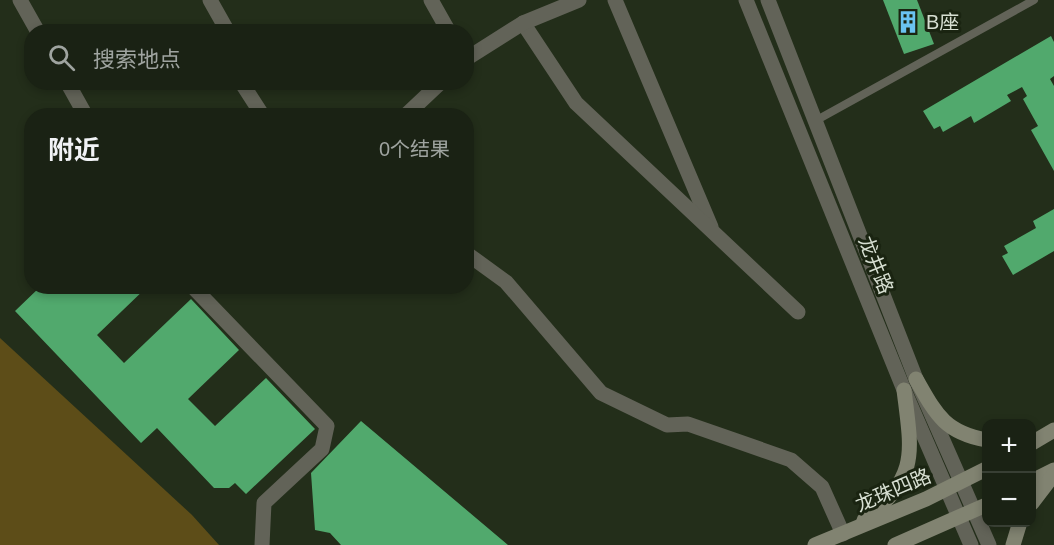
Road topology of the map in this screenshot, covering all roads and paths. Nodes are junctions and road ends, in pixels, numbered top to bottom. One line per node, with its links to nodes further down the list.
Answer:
1 (20, 0): 10 (street)
2 (210, 0): 11 (street)
3 (431, 0): 12 (street)
4 (615, 0): 21 (street)
5 (746, 0): 26 (street, 龙井路)
6 (768, 0): 20 (street, 龙井路)
7 (1034, 0): 20 (lane)
8 (575, 1): 9 (street)
9 (523, 23): 13 (street); 21 (street)
10 (34, 24)
11 (224, 24)
12 (444, 24)
13 (474, 55)
14 (71, 90): 17 (street)
15 (246, 90): 18 (street)
16 (433, 90): 19 (street)
17 (82, 108)
18 (258, 108)
19 (413, 108)
20 (815, 121): 25 (street, 龙井路)
21 (713, 232): 24 (street)
22 (474, 259): 39 (street)
23 (200, 294): 40 (street)
24 (798, 312)
25 (916, 379): 28 (main road); 33 (street, 龙井路)
26 (904, 390): 34 (street, 龙井路); 39 (main road)
27 (1051, 432): 29 (main road)
28 (982, 439)
29 (1036, 440)
30 (982, 472): 33 (main road, 龙珠四路)
31 (1054, 472): 32 (main road); 35 (main road)
32 (1036, 479)
33 (960, 483): 34 (main road, 龙珠四路); 36 (street, 龙井路)
34 (946, 490): 37 (street, 龙井路); 39 (main road, 龙珠四路)
35 (1036, 497)
36 (980, 508): 37 (main road); 44 (street, 龙井路)
37 (958, 518): 42 (main road); 43 (street, 龙井路)
38 (1018, 527): 45 (main road)
39 (843, 534): 41 (main road, 龙珠四路)
40 (262, 545)
41 (815, 545)
42 (895, 545)
43 (971, 545)
44 (989, 545)
45 (1012, 545)

